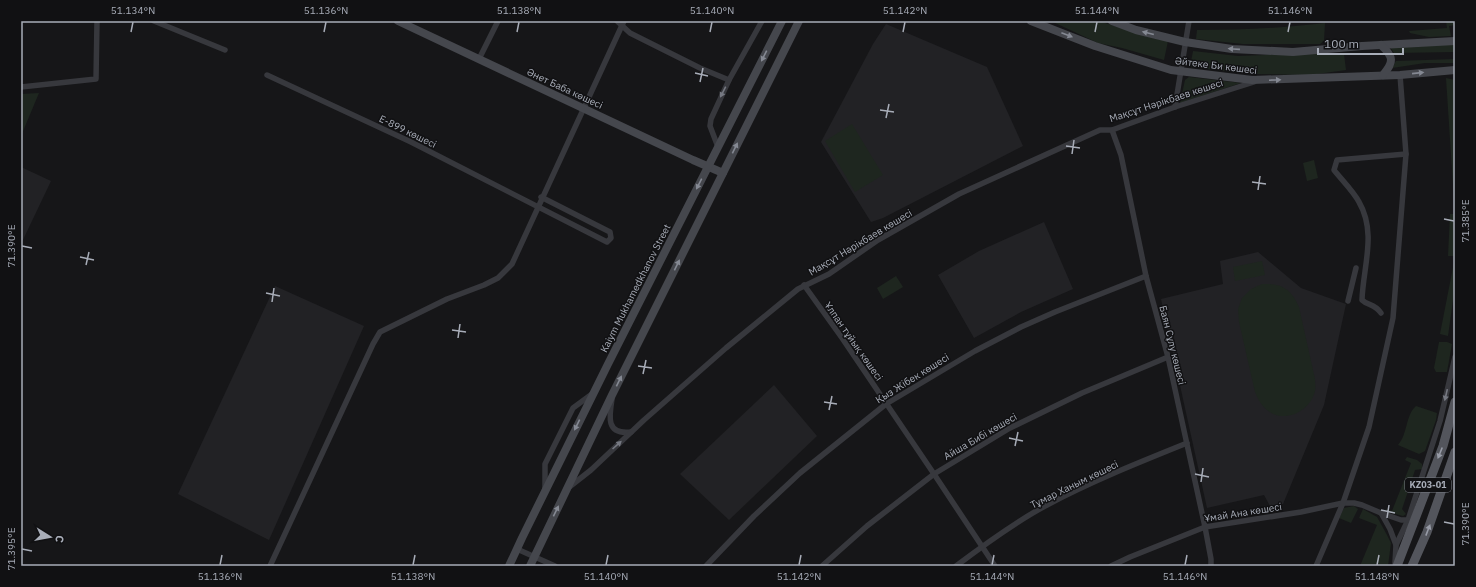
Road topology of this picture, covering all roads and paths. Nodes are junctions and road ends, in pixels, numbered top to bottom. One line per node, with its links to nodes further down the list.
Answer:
1 (97, 21): 25 (street)
2 (154, 21): 16 (street)
3 (398, 21): 17 (main road, Әнет Баба көшесі)
4 (498, 21): 17 (street)
5 (617, 21): 12 (street)
6 (762, 21): 23 (street)
7 (782, 21): 29 (main road, Kaiym Mukhamedkhanov Street, one-way to 29)
8 (799, 21): 32 (main road, one-way to 8)
9 (1030, 21): 19 (main road, Әйтеке Би көшесі, one-way to 19)
10 (1112, 21): 14 (main road, Әйтеке Би көшесі, one-way to 10)
11 (1189, 21): 14 (street)
12 (623, 23): 23 (street); 27 (street)
13 (1455, 41): 15 (main road, Әйтеке Би көшесі)
14 (1185, 42): 15 (main road, Әйтеке Би көшесі, one-way to 14); 19 (street)
15 (1381, 45): 21 (main road)
16 (225, 50)
17 (479, 59): 27 (main road, Әнет Баба көшесі)
18 (1455, 70): 22 (main road, Әйтеке Би көшесі, one-way to 18)
19 (1181, 71): 24 (main road, Әйтеке Би көшесі); 26 (street)
20 (268, 75): 34 (street, Е-899 көшесі)
21 (1383, 75): 22 (main road, Әйтеке Би көшесі); 24 (main road, Әйтеке Би көшесі, one-way to 21)
22 (1400, 75): 30 (street)
23 (729, 80): 29 (street, one-way to 29)
24 (1260, 80): 26 (street, Мақсұт Нәрікбаев көшесі)
25 (21, 87)
26 (1175, 107): 28 (street, Мақсұт Нәрікбаев көшесі)
27 (584, 108): 31 (main road, Әнет Баба көшесі); 33 (street)
28 (1112, 130): 36 (street, Баян Сұлу көшесі); 37 (street, Мақсұт Нәрікбаев көшесі)
29 (718, 147): 31 (main road, Kaiym Mukhamedkhanov Street)
30 (1406, 154): 39 (street); 52 (street)
31 (708, 166): 32 (main road, Әнет Баба көшесі); 42 (main road, Kaiym Mukhamedkhanov Street, one-way to 42)
32 (723, 173): 43 (main road, one-way to 32)
33 (542, 197): 34 (street); 34 (street, Е-899 көшесі)
34 (538, 206): 60 (street)
35 (1356, 268): 38 (street)
36 (1146, 276): 40 (street, Баян Сұлу көшесі); 45 (street, Қыз Жібек көшесі)
37 (804, 286): 45 (street, Ұлпан тұйық көшесі); 46 (street, Мақсұт Нәрікбаев көшесі)
38 (1348, 301)
39 (1381, 314)
40 (1168, 357): 47 (street, Баян Сұлу көшесі); 49 (street, Айша Бибі көшесі)
41 (1455, 357): 54 (street, one-way to 54)
42 (593, 392): 51 (main road, Kaiym Mukhamedkhanov Street, one-way to 51); 51 (street)
43 (612, 395): 46 (street); 50 (main road)
44 (1455, 402): 71 (main road, KZ03-01, one-way to 71)
45 (886, 404): 49 (street, Ұлпан тұйық көшесі); 64 (street, Қыз Жібек көшесі)
46 (632, 432): 50 (street, Мақсұт Нәрікбаев көшесі, one-way to 46)
47 (1187, 443): 55 (street, Баян Сұлу көшесі); 57 (street, Тұмар Ханым көшесі)
48 (1455, 452): 72 (main road, KZ03-01, one-way to 48)
49 (934, 474): 57 (street, Ұлпан тұйық көшесі); 65 (street, Айша Бибі көшесі)
50 (566, 489): 59 (main road, one-way to 50)
51 (546, 490): 58 (main road, Kaiym Mukhamedkhanov Street)
52 (1344, 503): 53 (street, Ұмай Ана көшесі); 55 (street, Ұмай Ана көшесі); 70 (street)
53 (1381, 513): 54 (street, Ұмай Ана көшесі); 56 (street)
54 (1408, 520): 56 (street)
55 (1205, 527): 68 (street, Ұмай Ана көшесі); 69 (street, Баян Сұлу көшесі)
56 (1396, 545): 71 (street)
57 (982, 547): 66 (street, Тұмар Ханым көшесі); 67 (street, Ұлпан тұйық көшесі)
58 (518, 549): 59 (street); 61 (main road, Kaiym Mukhamedkhanov Street)
59 (534, 556): 62 (main road); 63 (street)
60 (270, 566)
61 (509, 566)
62 (530, 566)
63 (555, 566)
64 (706, 566)
65 (822, 566)
66 (956, 566)
67 (995, 566)
68 (1111, 566)
69 (1212, 566)
70 (1316, 566)
71 (1396, 566)
72 (1412, 566)

